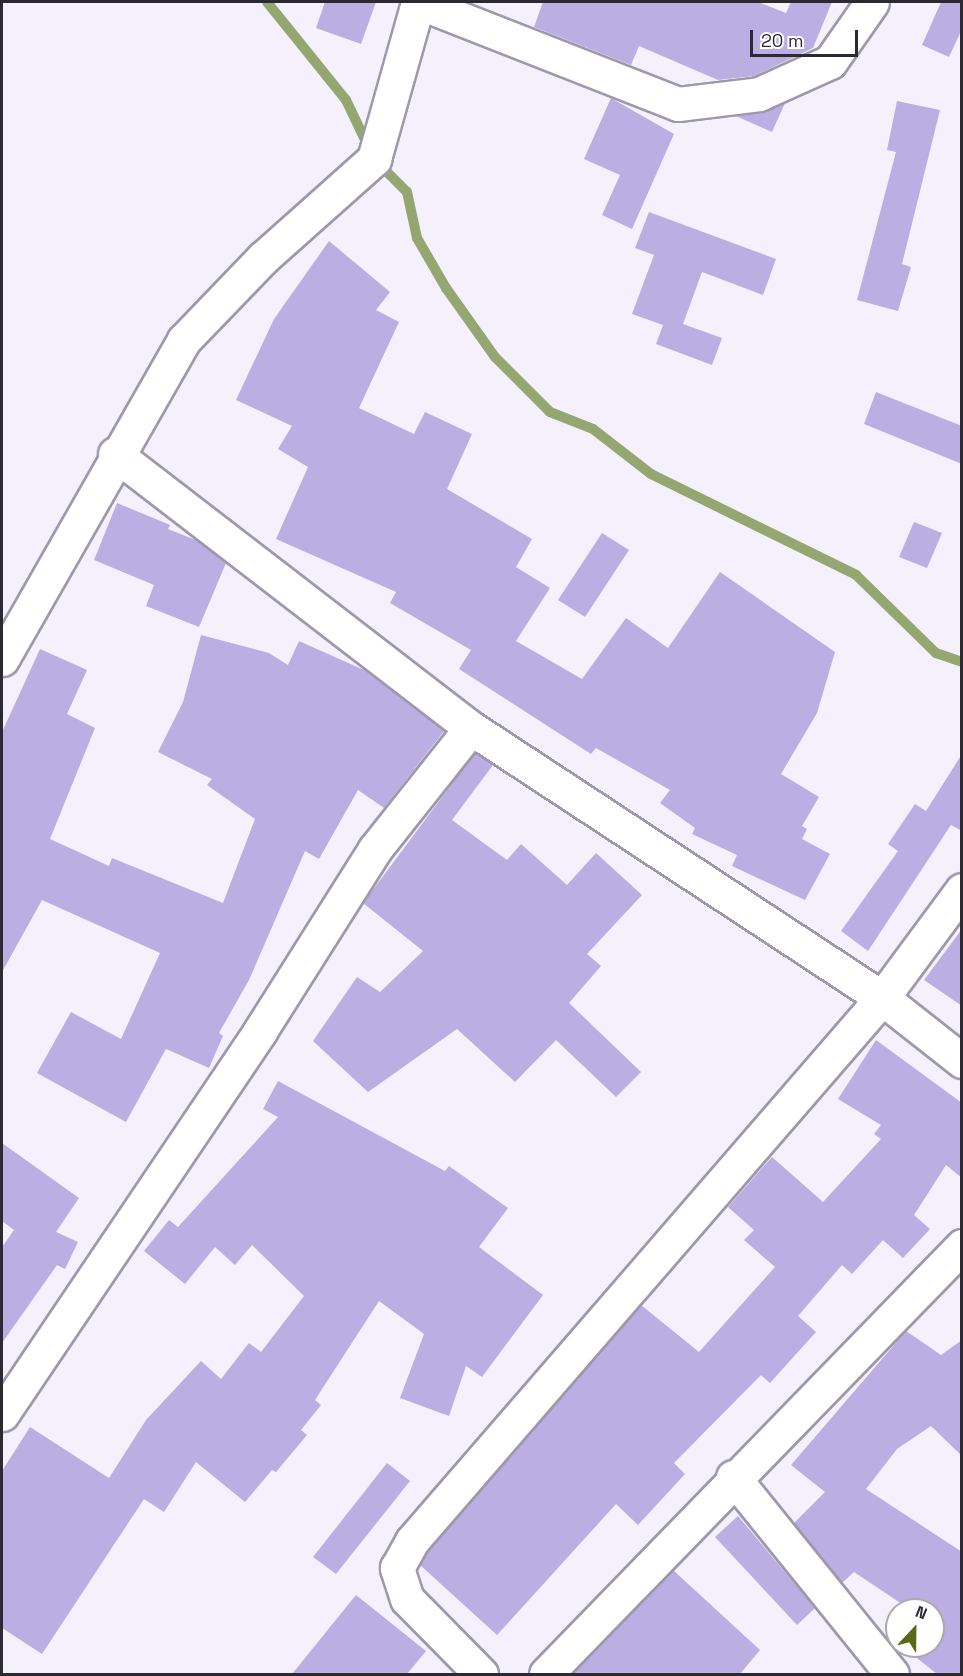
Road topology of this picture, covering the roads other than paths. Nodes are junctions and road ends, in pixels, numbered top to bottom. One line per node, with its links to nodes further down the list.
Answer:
1 (418, 2): 2 (street); 3 (street)
2 (872, 2)
3 (115, 453): 4 (street); 5 (street)
4 (2, 659)
5 (471, 728): 7 (street); 10 (street)
6 (962, 890): 7 (street)
7 (882, 998): 8 (street); 12 (street)
8 (962, 1061)
9 (962, 1246): 11 (street)
10 (2, 1413)
11 (733, 1477): 13 (street); 14 (street)
12 (481, 1674)
13 (546, 1674)
14 (892, 1674)

